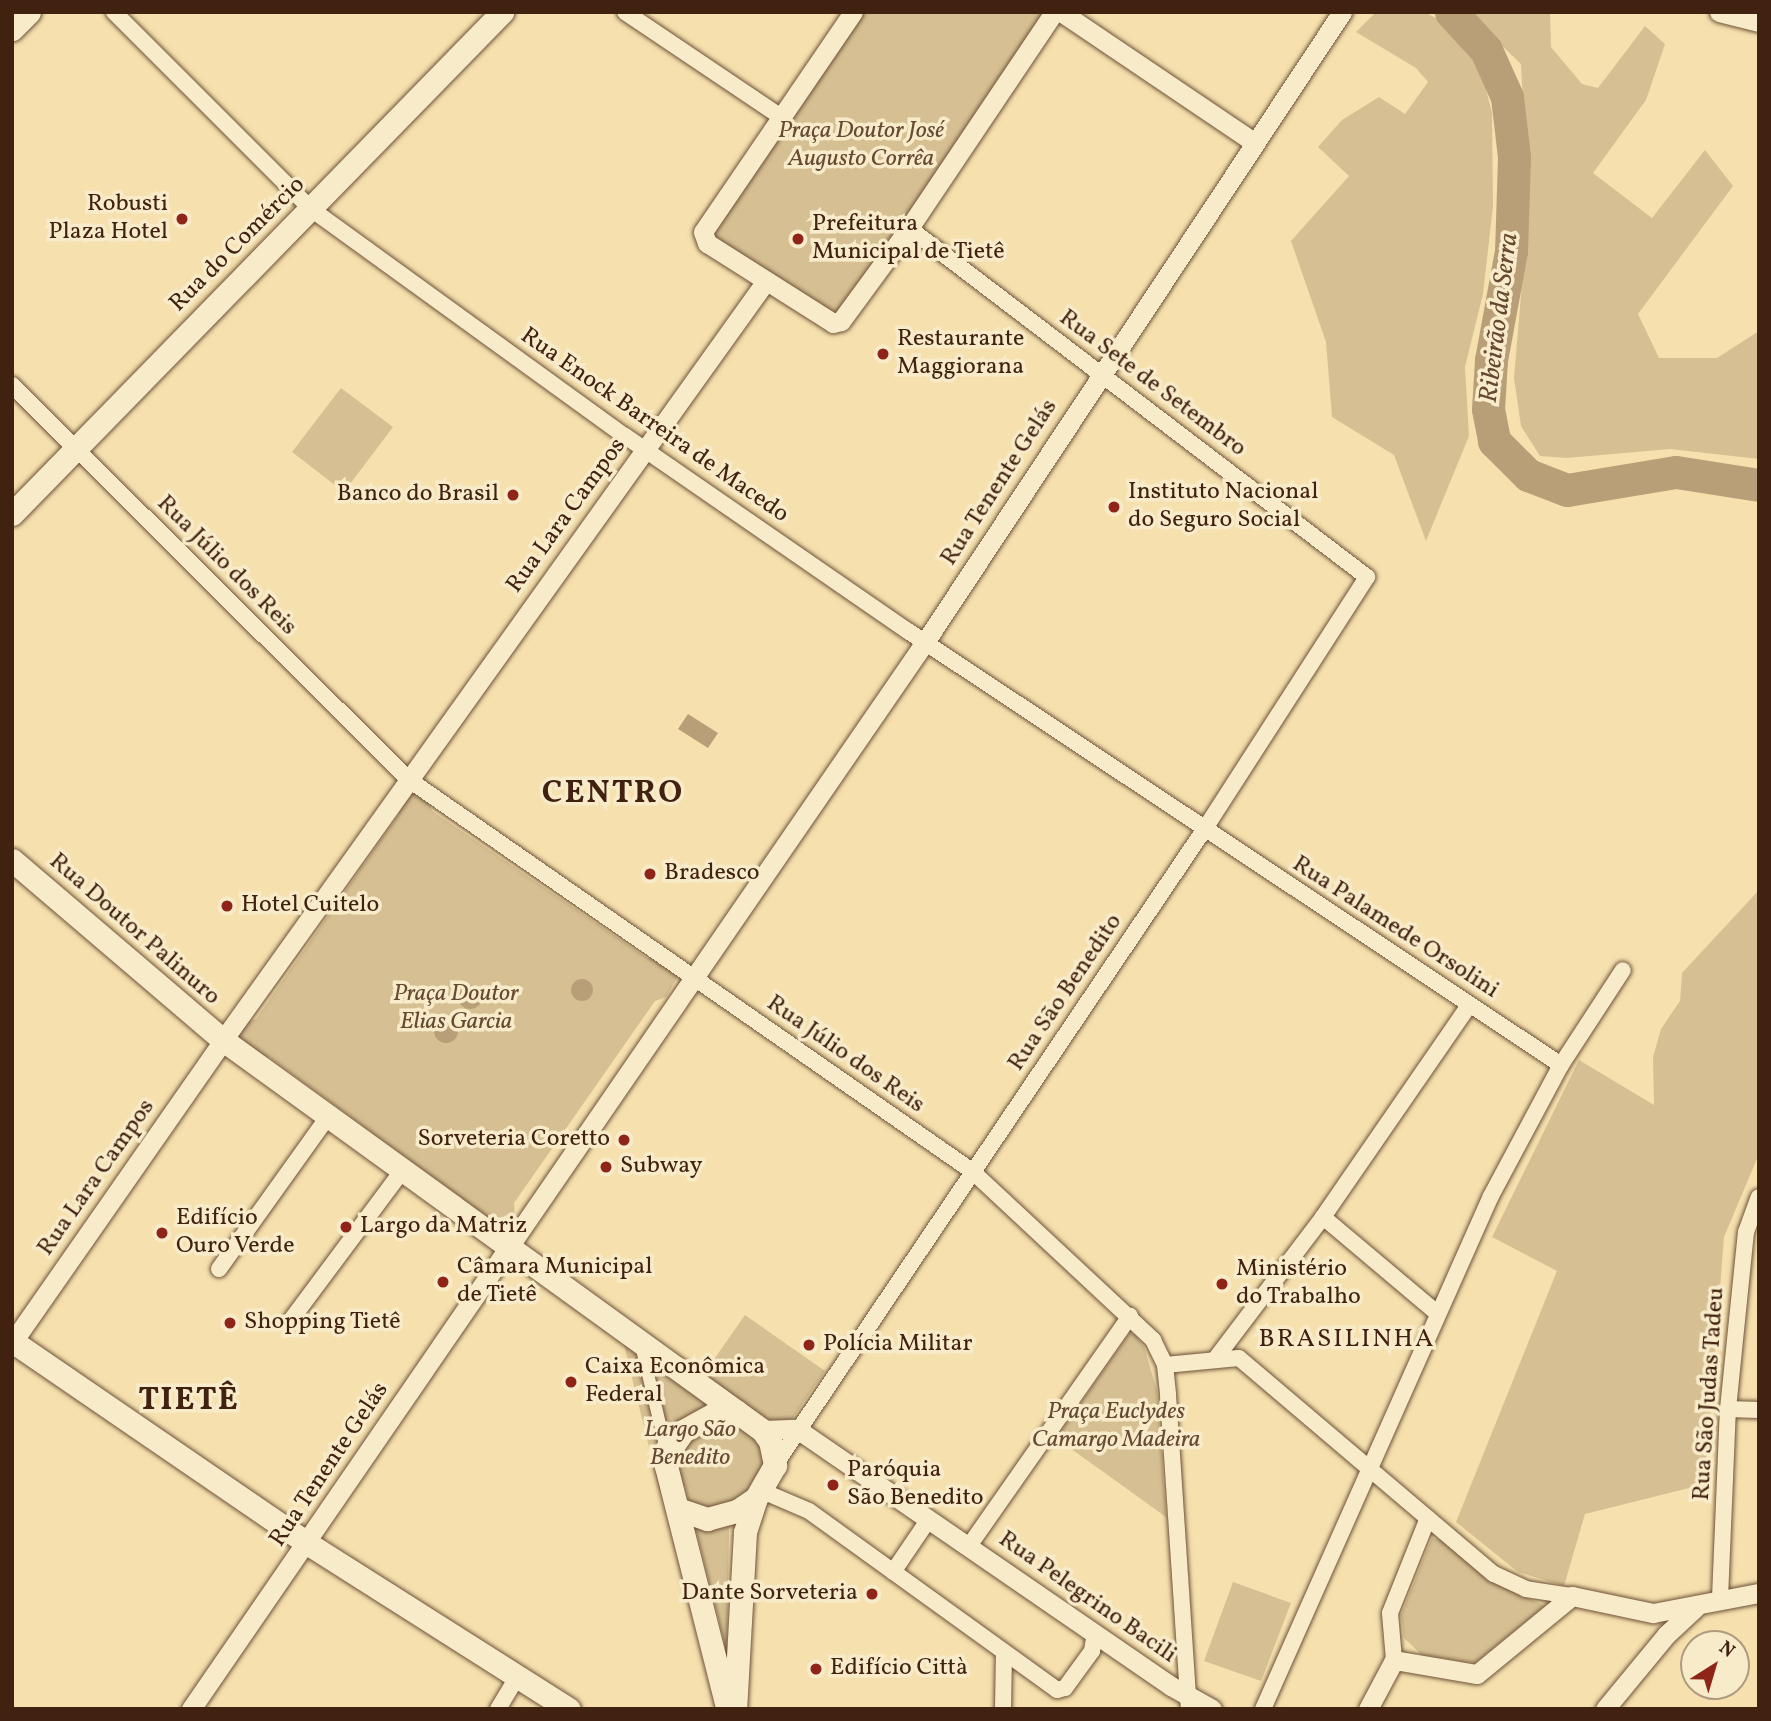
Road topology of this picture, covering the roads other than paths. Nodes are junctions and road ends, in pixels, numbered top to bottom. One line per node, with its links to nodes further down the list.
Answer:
1 (29, 12): 11 (main road)
2 (114, 12): 14 (street, Rua Enock Barreira de Macedo)
3 (502, 12): 14 (main road, Rua do Comércio)
4 (625, 12): 12 (street)
5 (853, 12): 12 (street)
6 (1054, 12): 15 (street)
7 (1061, 12): 13 (street)
8 (1342, 12): 13 (street, Rua Tenente Gelás)
9 (1718, 12): 10 (street)
10 (1759, 22)
11 (12, 29)
12 (780, 116): 16 (street)
13 (1254, 142): 17 (street, Rua Tenente Gelás)
14 (311, 209): 19 (main road, Rua do Comércio); 20 (street, Rua Enock Barreira de Macedo)
15 (909, 228): 16 (street); 17 (street, Rua Sete de Setembro)
16 (765, 282): 20 (street, Rua Lara Campos)
17 (1101, 374): 22 (street, Rua Sete de Setembro); 23 (street, Rua Tenente Gelás)
18 (12, 385): 19 (street, Rua Júlio dos Reis)
19 (74, 449): 21 (main road, Rua do Comércio); 24 (street, Rua Júlio dos Reis)
20 (645, 449): 23 (street, Rua Enock Barreira de Macedo); 24 (street, Rua Lara Campos)
21 (12, 514)
22 (1367, 577): 25 (street, Rua São Benedito)
23 (925, 642): 25 (street, Rua Enock Barreira de Macedo); 28 (street, Rua Tenente Gelás)
24 (408, 779): 28 (street); 30 (street)
25 (1205, 830): 29 (street, Rua Palamede Orsolini); 34 (street, Rua São Benedito)
26 (12, 860): 30 (main road, Rua Doutor Palinuro)
27 (1623, 970): 31 (street)
28 (692, 977): 34 (street, Rua Júlio dos Reis); 38 (street)
29 (1469, 1005): 31 (street, Rua Palamede Orsolini); 36 (street)
30 (223, 1040): 32 (main road); 44 (street, Rua Lara Campos)
31 (1561, 1065): 40 (street)
32 (328, 1117): 33 (main road); 39 (street)
33 (402, 1171): 38 (main road); 42 (street)
34 (972, 1171): 41 (street, Rua Júlio dos Reis); 50 (street, Rua São Benedito)
35 (1759, 1197): 37 (street, Rua São Judas Tadeu)
36 (1323, 1217): 40 (street); 45 (street)
37 (1752, 1232): 47 (street, Rua São Judas Tadeu)
38 (506, 1246): 43 (main road); 59 (street, Rua Tenente Gelás)
39 (219, 1269)
40 (1438, 1314): 54 (street)
41 (1130, 1316): 46 (street, Rua Júlio dos Reis); 60 (street)
42 (291, 1320)
43 (640, 1340): 49 (main road); 52 (street)
44 (13, 1342): 59 (main road)
45 (1216, 1358): 46 (street); 54 (street)
46 (1165, 1365): 70 (street)
47 (1728, 1409): 48 (street); 64 (street, Rua São Judas Tadeu)
48 (1759, 1410)
49 (736, 1411): 51 (main road); 52 (main road)
50 (797, 1429): 51 (street); 53 (street); 58 (street, Rua Pelegrino Bacili)
51 (762, 1430): 53 (main road)
52 (667, 1454): 56 (main road)
53 (775, 1465): 55 (main road)
54 (1369, 1469): 57 (street); 78 (street)
55 (758, 1494): 56 (main road); 61 (street); 75 (main road)
56 (681, 1510): 74 (main road)
57 (1428, 1518): 63 (street); 68 (street)
58 (929, 1519): 60 (street, Rua Pelegrino Bacili); 61 (street)
59 (307, 1543): 69 (main road); 71 (street, Rua Tenente Gelás)
60 (969, 1546): 66 (street, Rua Pelegrino Bacili)
61 (893, 1572): 67 (street)
62 (1759, 1594): 64 (street)
63 (1572, 1596): 65 (street); 68 (street)
64 (1720, 1598): 65 (street)
65 (1696, 1607): 80 (street)
66 (1095, 1633): 67 (street); 70 (street, Rua Pelegrino Bacili)
67 (1004, 1652): 76 (street)
68 (1394, 1660): 79 (street)
69 (518, 1676): 72 (street); 73 (main road)
70 (1188, 1700): 77 (street, Rua Pelegrino Bacili)
71 (191, 1709)
72 (498, 1709)
73 (569, 1709)
74 (727, 1709)
75 (735, 1709)
76 (1003, 1709)
77 (1212, 1709)
78 (1263, 1709)
79 (1368, 1709)
80 (1605, 1709)

